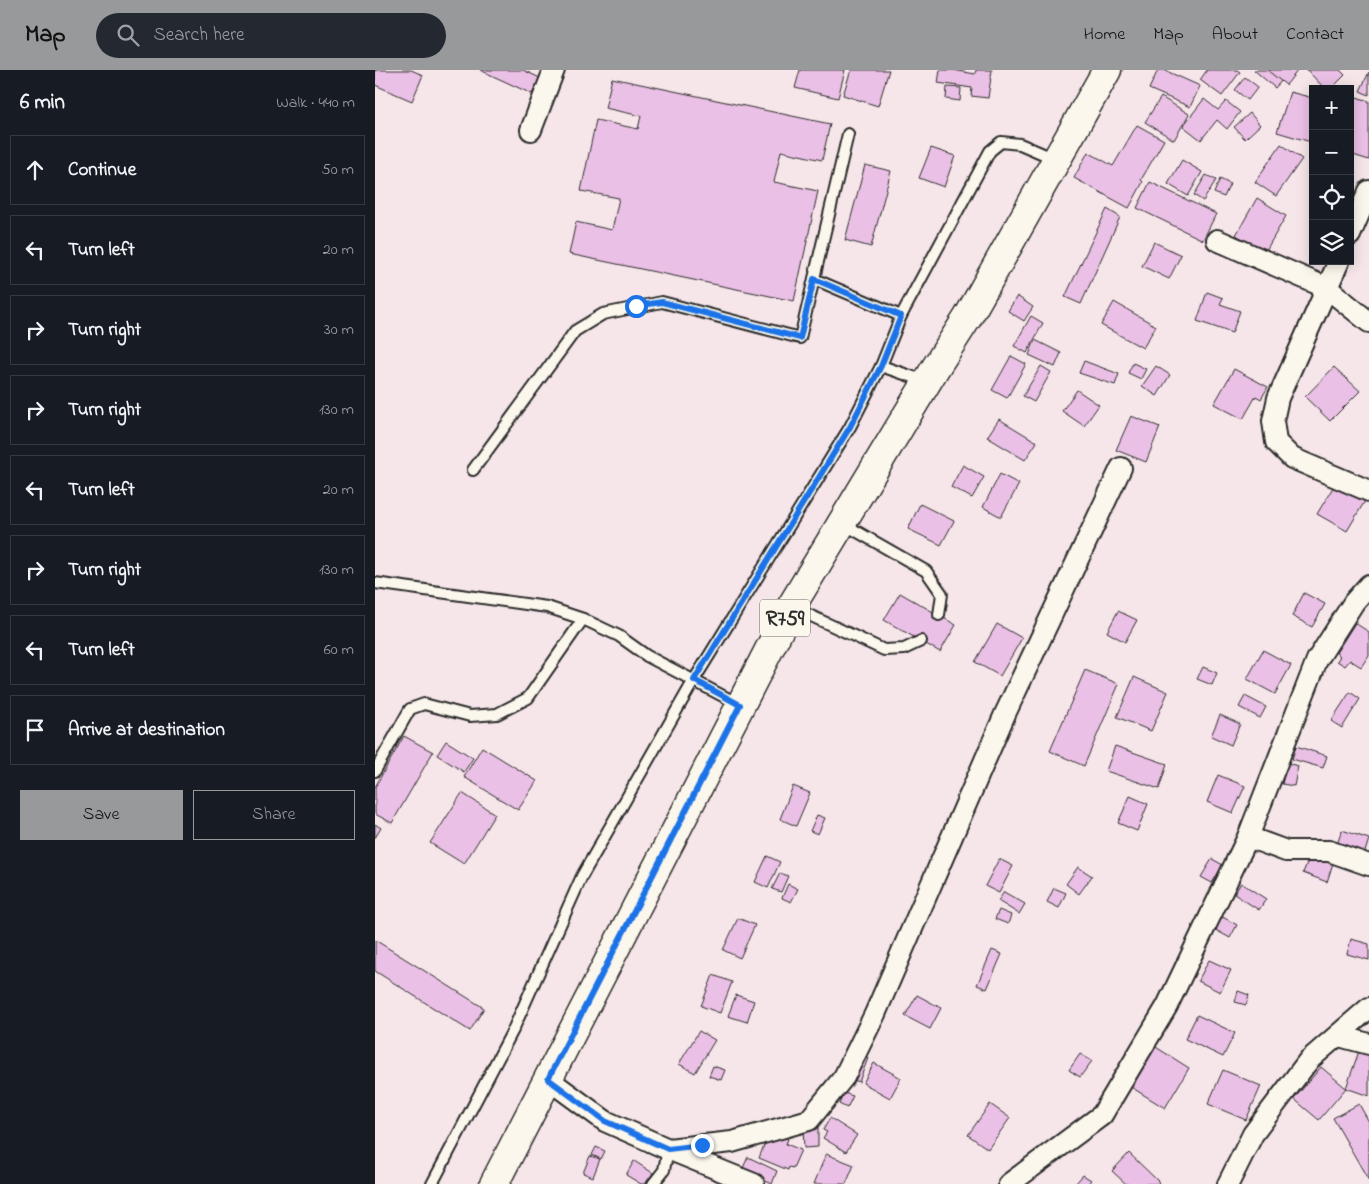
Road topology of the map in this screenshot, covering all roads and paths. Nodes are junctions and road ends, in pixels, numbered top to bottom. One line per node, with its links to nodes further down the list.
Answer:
1 (554, 70): 3 (street)
2 (1107, 70): 5 (main road, R759)
3 (531, 130)
4 (848, 134): 10 (lane)
5 (1056, 160): 12 (lane); 15 (main road, R759)
6 (1369, 191): 7 (street)
7 (1354, 226)
8 (1217, 240): 11 (street)
9 (1337, 265): 11 (street)
10 (814, 279): 12 (lane); 17 (lane)
11 (1327, 288): 13 (street); 18 (street)
12 (901, 316): 14 (lane)
13 (1369, 322)
14 (881, 366): 15 (lane); 26 (lane)
15 (928, 382): 19 (main road, R759)
16 (1121, 468): 35 (street)
17 (473, 470)
18 (1369, 491)
19 (842, 523): 22 (main road, R759); 23 (lane)
20 (375, 583): 24 (lane)
21 (1369, 585): 29 (street)
22 (791, 607): 25 (lane); 27 (main road, R759)
23 (939, 615)
24 (583, 619): 26 (lane); 28 (lane)
25 (921, 641)
26 (694, 680): 27 (lane); 36 (lane)
27 (740, 705): 34 (main road, R759)
28 (375, 771)
29 (1248, 837): 30 (street); 40 (street)
30 (1369, 865)
31 (1369, 1008): 32 (street)
32 (1339, 1036): 33 (street); 41 (street)
33 (1369, 1044)
34 (548, 1079): 35 (street); 37 (main road, R759)
35 (668, 1149): 38 (lane); 39 (street)
36 (432, 1184)
37 (494, 1184)
38 (653, 1184)
39 (754, 1184)
40 (1009, 1184)
41 (1228, 1184)

